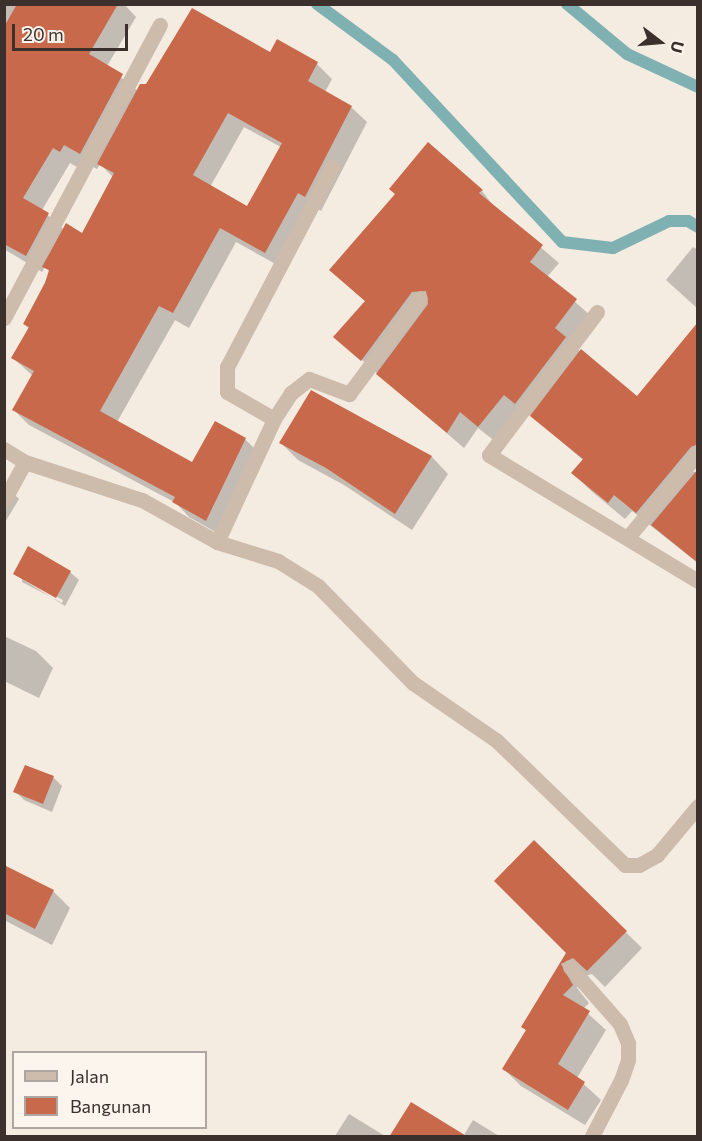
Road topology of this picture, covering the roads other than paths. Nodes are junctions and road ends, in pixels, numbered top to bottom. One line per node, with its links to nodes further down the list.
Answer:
1 (160, 25): 5 (street)
2 (332, 167): 6 (street)
3 (420, 298): 6 (street)
4 (597, 312): 11 (street)
5 (4, 318)
6 (274, 419): 12 (street)
7 (4, 449): 9 (street)
8 (698, 453): 11 (street)
9 (25, 462): 10 (street); 12 (street)
10 (4, 500)
11 (628, 537): 13 (street)
12 (217, 542): 14 (street)
13 (698, 581)
14 (698, 806)
15 (570, 967): 16 (street)
16 (592, 1137)

